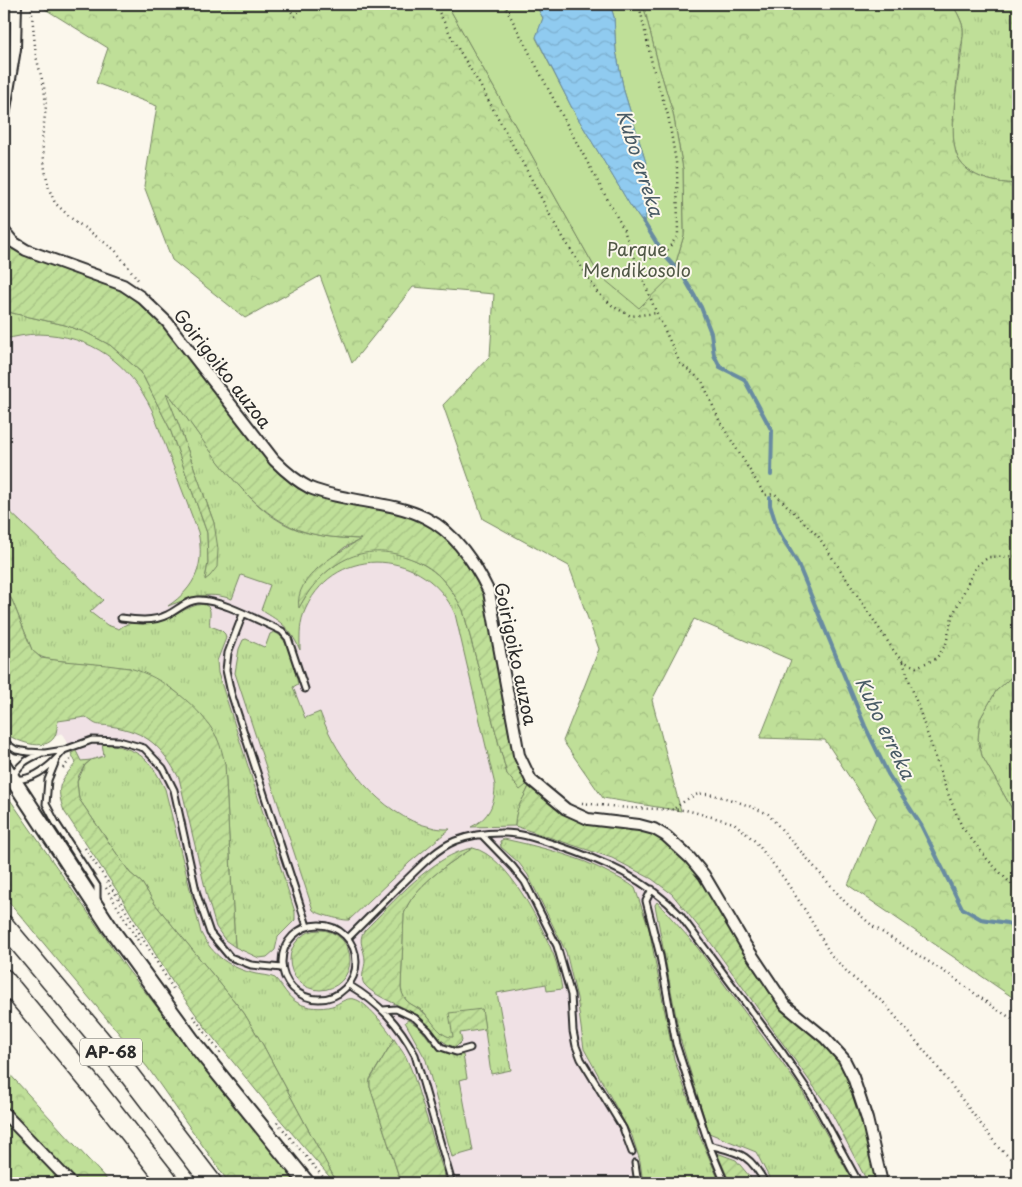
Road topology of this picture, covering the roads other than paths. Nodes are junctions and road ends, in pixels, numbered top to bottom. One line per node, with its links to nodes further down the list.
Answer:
1 (16, 4): 2 (street)
2 (4, 115)
3 (4, 231): 37 (street, Goirigoiko auzoa)
4 (243, 614): 5 (lane); 6 (lane); 17 (lane)
5 (121, 618)
6 (305, 689)
7 (4, 742): 9 (lane)
8 (64, 750): 9 (lane); 10 (lane); 19 (lane)
9 (45, 753): 12 (lane)
10 (57, 758): 12 (lane); 15 (lane)
11 (4, 766): 12 (street)
12 (12, 779): 15 (street)
13 (482, 835): 14 (lane); 18 (lane); 26 (lane)
14 (652, 890): 25 (lane); 36 (lane)
15 (97, 906): 31 (street)
16 (4, 925): 30 (highway, AP-68)
17 (307, 926): 18 (lane); 19 (lane)
18 (348, 938): 21 (lane)
19 (282, 968): 21 (lane)
20 (4, 979): 29 (highway, AP-68)
21 (349, 985): 22 (lane)
22 (383, 1010): 23 (lane); 32 (lane)
23 (470, 1048)
24 (4, 1113): 28 (street)
25 (709, 1145): 34 (lane); 35 (lane)
26 (632, 1152)
27 (635, 1163): 33 (lane)
28 (71, 1183)
29 (169, 1183)
30 (212, 1183)
31 (307, 1183)
32 (452, 1183)
33 (638, 1183)
34 (725, 1183)
35 (765, 1183)
36 (859, 1183)
37 (882, 1183)

